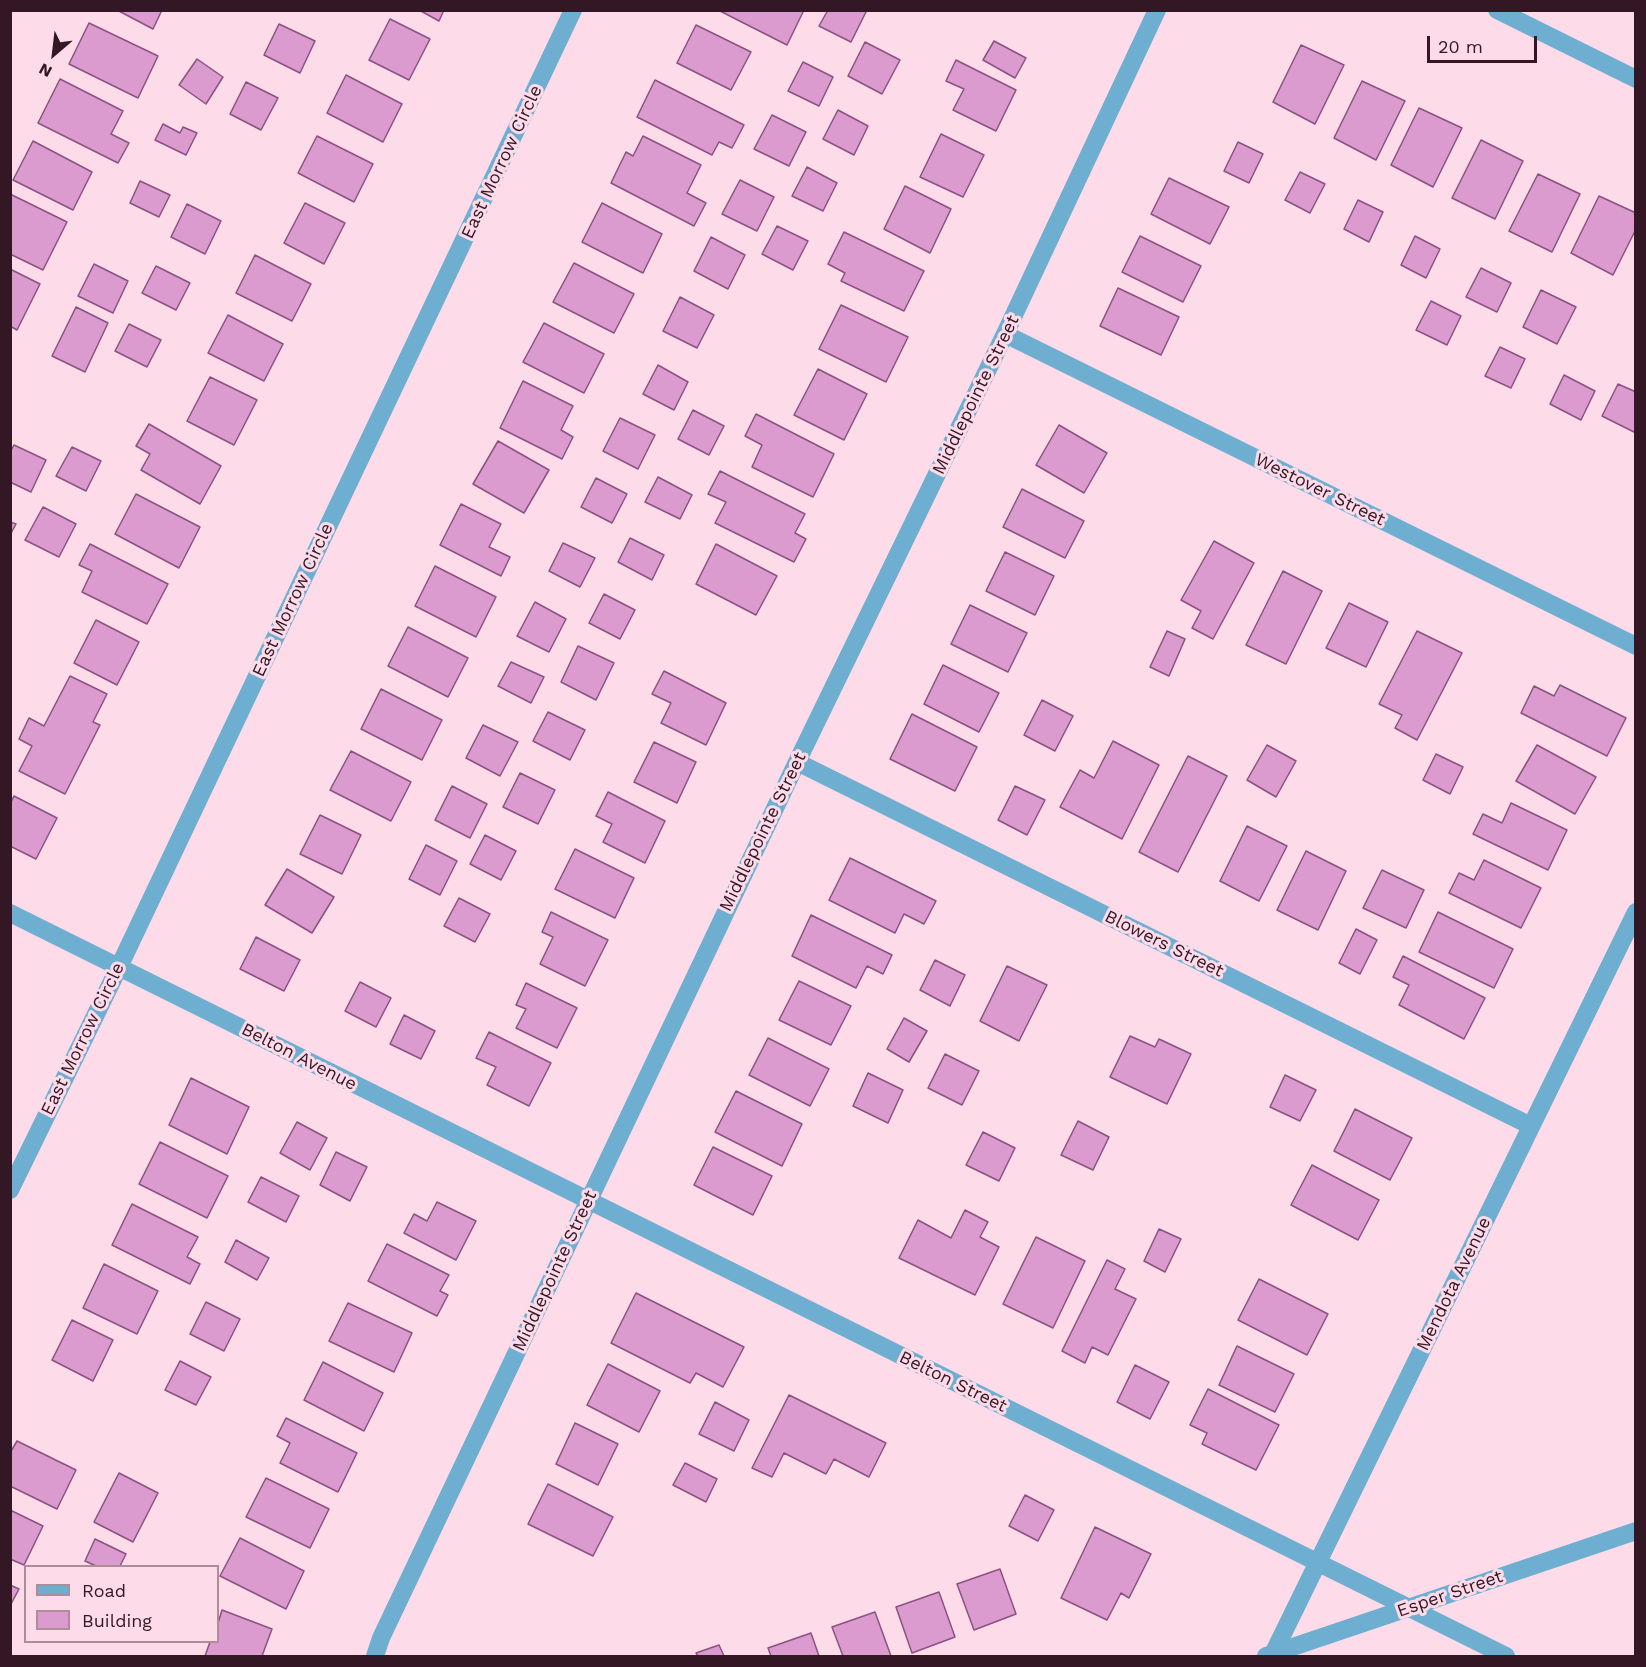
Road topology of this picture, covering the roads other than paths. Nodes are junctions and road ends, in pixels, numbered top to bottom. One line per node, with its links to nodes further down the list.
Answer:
1 (573, 10): 10 (street, East Morrow Circle)
2 (1157, 10): 5 (street, Middlepointe Street)
3 (1497, 10): 4 (street)
4 (1635, 79)
5 (1005, 334): 6 (street, Westover Street); 7 (street, Middlepointe Street)
6 (1635, 646)
7 (796, 762): 11 (street, Blowers Street); 13 (street, Middlepointe Street)
8 (1635, 912): 11 (street, Mendota Avenue)
9 (10, 913): 10 (street, Belton Avenue)
10 (119, 967): 12 (street, East Morrow Circle); 13 (street, Belton Avenue)
11 (1531, 1126): 15 (street, Mendota Avenue)
12 (10, 1190)
13 (588, 1200): 15 (street, Belton Street); 17 (street, Middlepointe Street)
14 (1635, 1531): 16 (street, Esper Street)
15 (1318, 1563): 16 (street); 18 (street, Mendota Avenue)
16 (1408, 1608): 18 (street, Esper Street); 19 (street)
17 (375, 1656)
18 (1271, 1656)
19 (1506, 1656)

